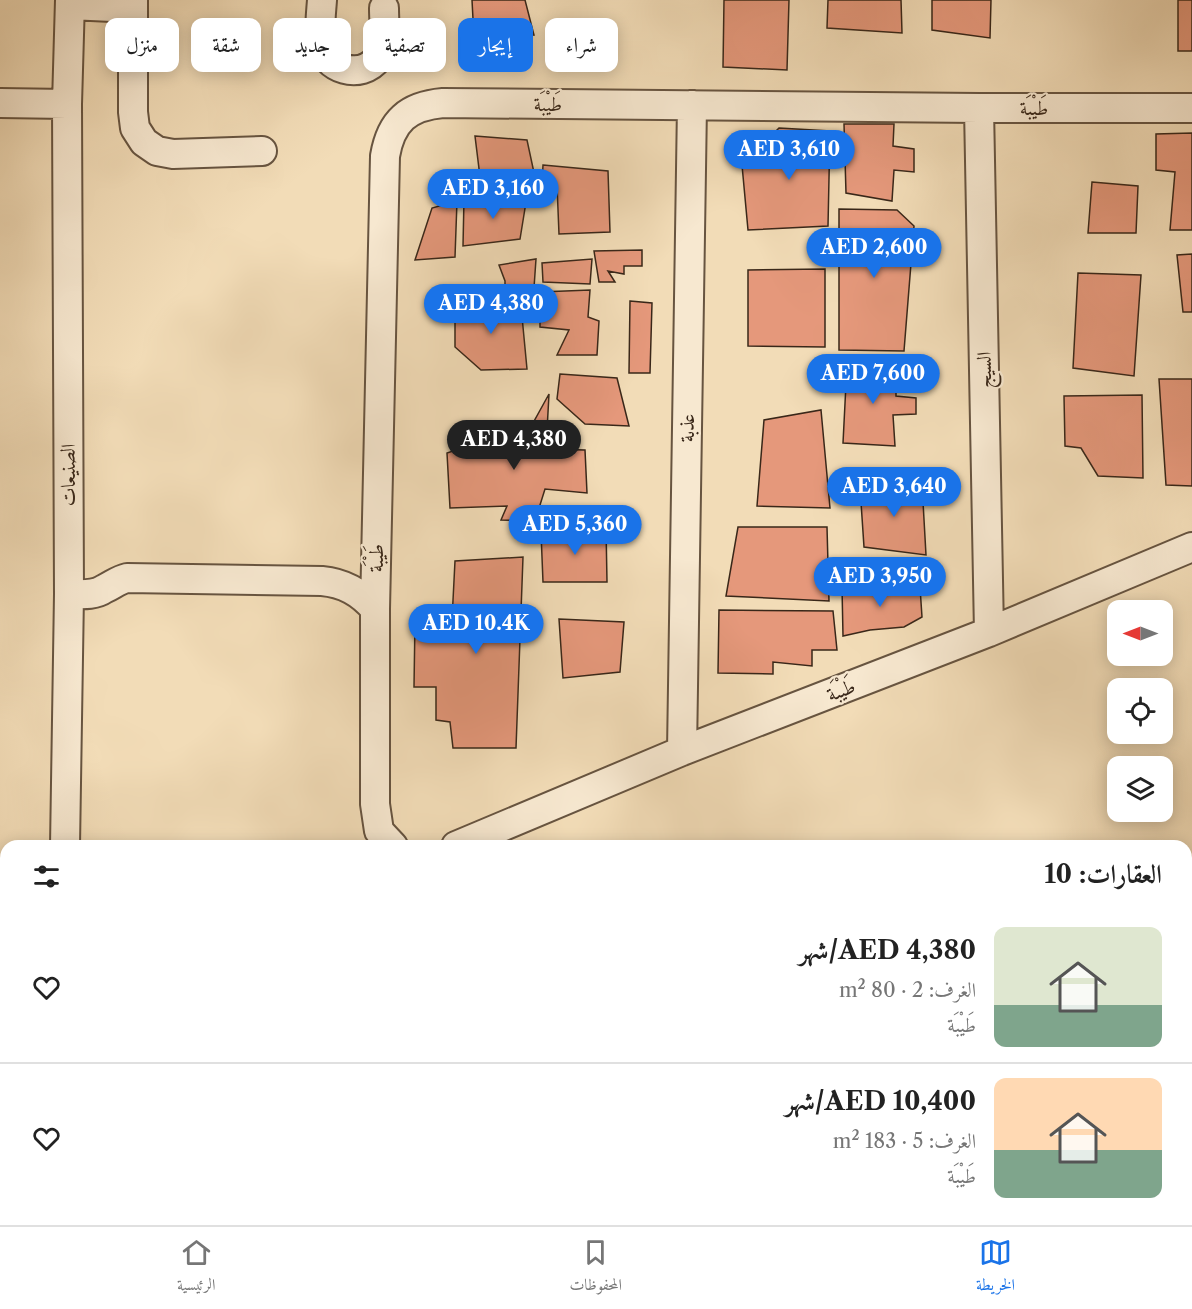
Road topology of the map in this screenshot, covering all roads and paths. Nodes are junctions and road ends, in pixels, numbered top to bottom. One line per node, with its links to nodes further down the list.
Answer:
1 (322, 0): 4 (street)
2 (70, 3): 3 (street); 6 (street, الصنيعات)
3 (133, 4): 10 (street)
4 (384, 8)
5 (0, 103): 6 (street)
6 (66, 104): 12 (street, الصنيعات)
7 (692, 105): 8 (street, طَيْبَة); 13 (street, طَيْبَة); 15 (street, عذبة)
8 (979, 108): 9 (street, طَيْبَة); 14 (street, السيج)
9 (1192, 108)
10 (262, 151)
11 (1192, 547): 14 (street, طَيْبَة)
12 (69, 594): 13 (street, طَيْبَة); 16 (street, الصنيعات)
13 (375, 609): 17 (street, طَيْبَة)
14 (989, 632): 15 (street, طَيْبَة)
15 (682, 751): 18 (street, طَيْبَة)
16 (65, 840)
17 (387, 840)
18 (470, 840)

